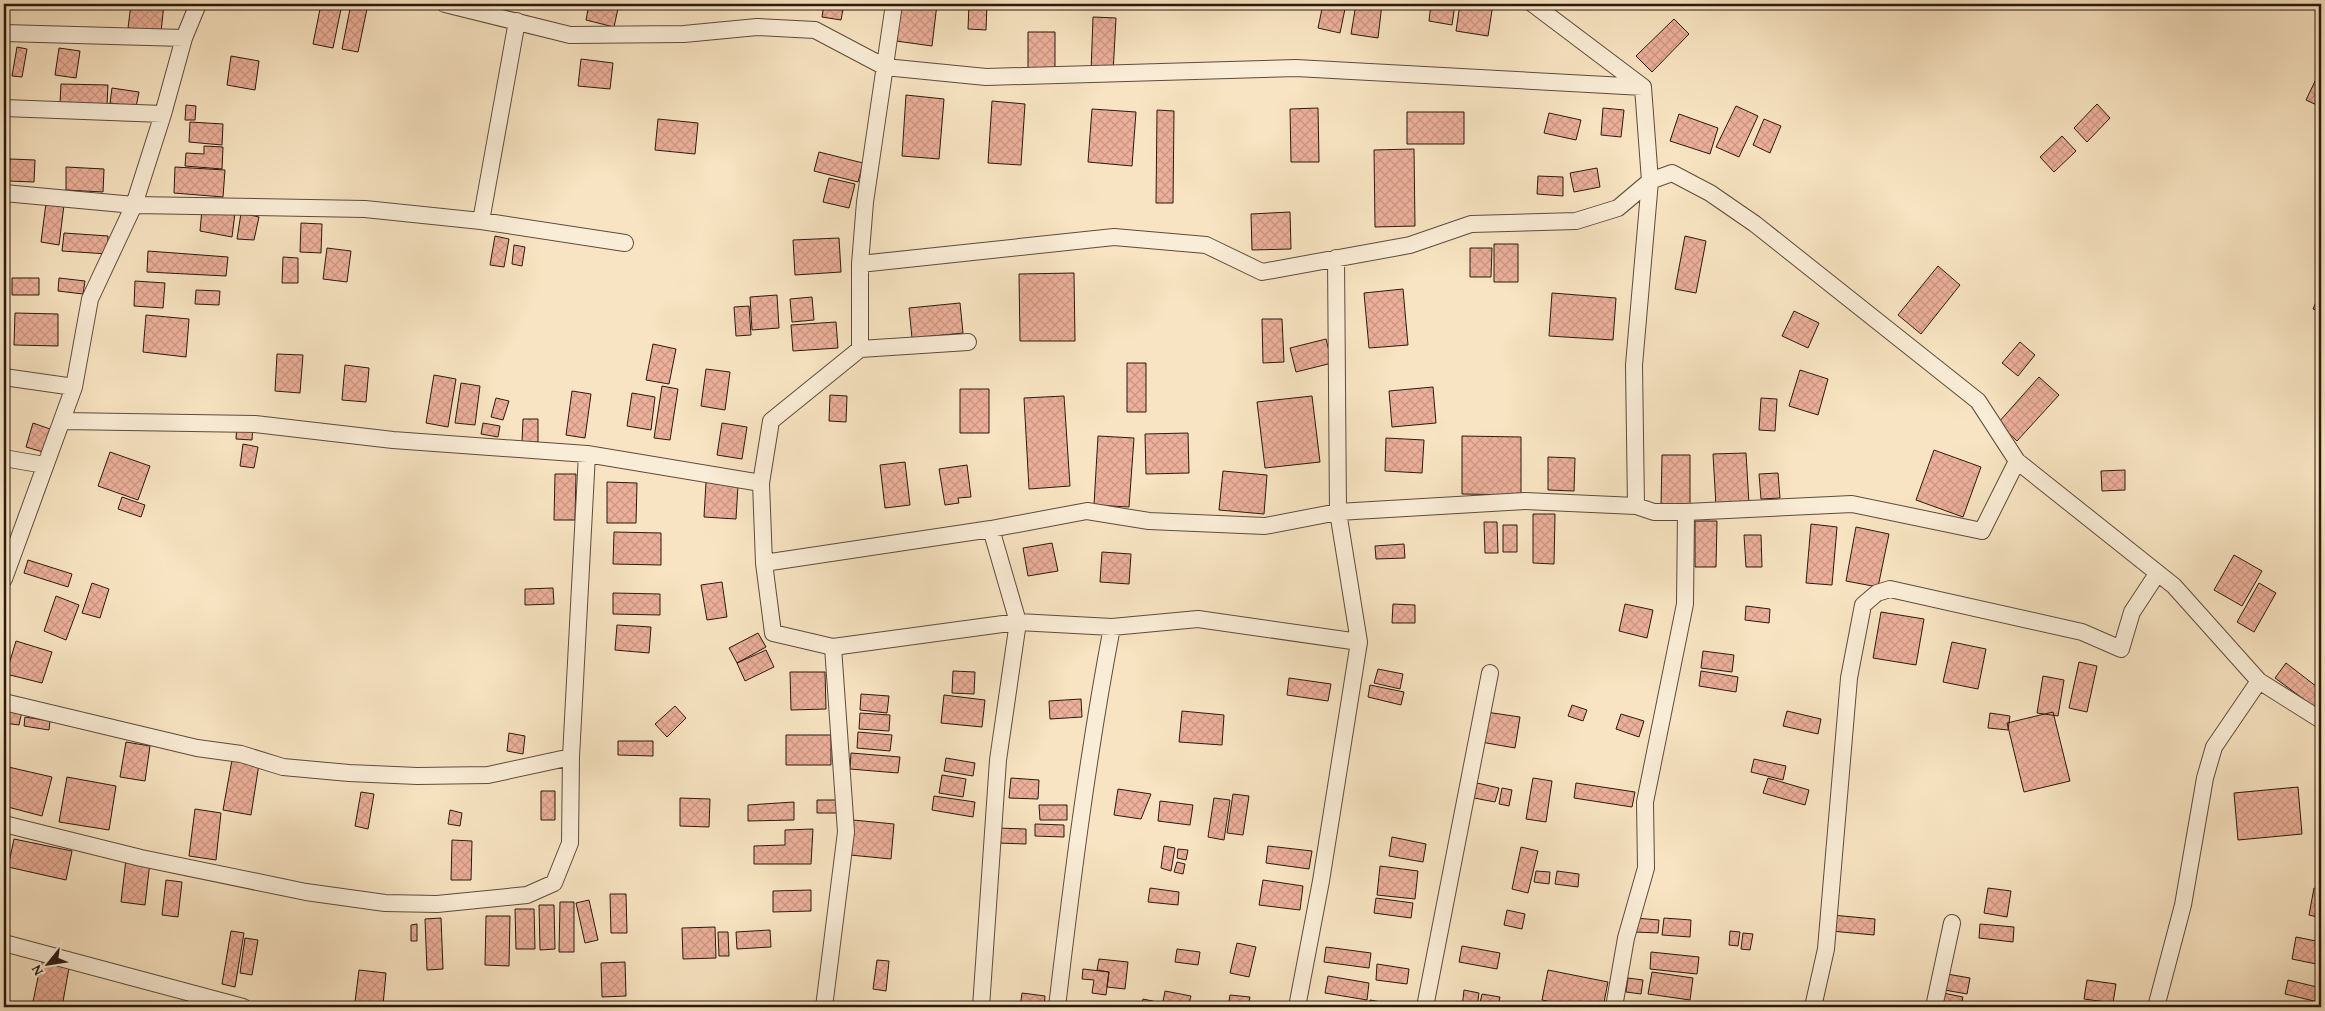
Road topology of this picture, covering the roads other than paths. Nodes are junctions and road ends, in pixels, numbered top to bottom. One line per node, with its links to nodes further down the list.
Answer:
1 (198, 4): 7 (street)
2 (445, 4): 5 (street)
3 (894, 4): 8 (street)
4 (1533, 4): 9 (street)
5 (518, 21): 8 (street); 15 (street)
6 (4, 33): 7 (street)
7 (184, 38): 11 (street)
8 (884, 67): 9 (street); 18 (street)
9 (1643, 87): 12 (street)
10 (4, 108): 11 (street)
11 (163, 114): 14 (street)
12 (1650, 181): 17 (street); 26 (street); 29 (street)
13 (4, 193): 14 (street)
14 (134, 205): 15 (street); 22 (street)
15 (481, 221): 16 (street)
16 (625, 243)
17 (1336, 258): 18 (street); 30 (street)
18 (860, 264): 20 (street)
19 (968, 342): 20 (street)
20 (860, 349): 28 (street)
21 (4, 377): 22 (street)
22 (74, 387): 23 (street)
23 (62, 421): 24 (street); 27 (street)
24 (587, 454): 28 (street); 44 (street)
25 (4, 458): 27 (street)
26 (2017, 461): 31 (street); 34 (street)
27 (44, 464): 35 (street)
28 (761, 483): 33 (street)
29 (1636, 506): 30 (street); 31 (street)
30 (1338, 512): 32 (street); 38 (street)
31 (1686, 512): 54 (street)
32 (991, 529): 33 (street); 36 (street)
33 (764, 563): 39 (street)
34 (2157, 574): 41 (street); 55 (street)
35 (4, 579)
36 (1018, 622): 37 (street); 39 (street); 50 (street)
37 (1112, 627): 38 (street); 51 (street)
38 (1360, 642): 52 (street)
39 (833, 647): 49 (street)
40 (1490, 673): 53 (street)
41 (2259, 681): 43 (street); 57 (street)
42 (4, 702): 44 (street)
43 (2321, 720)
44 (571, 756): 45 (street)
45 (4, 824)
46 (1952, 923): 56 (street)
47 (4, 943): 48 (street)
48 (243, 1007)
49 (824, 1007)
50 (982, 1007)
51 (1057, 1007)
52 (1297, 1007)
53 (1425, 1007)
54 (1614, 1007)
55 (1813, 1007)
56 (1934, 1007)
57 (2156, 1007)

